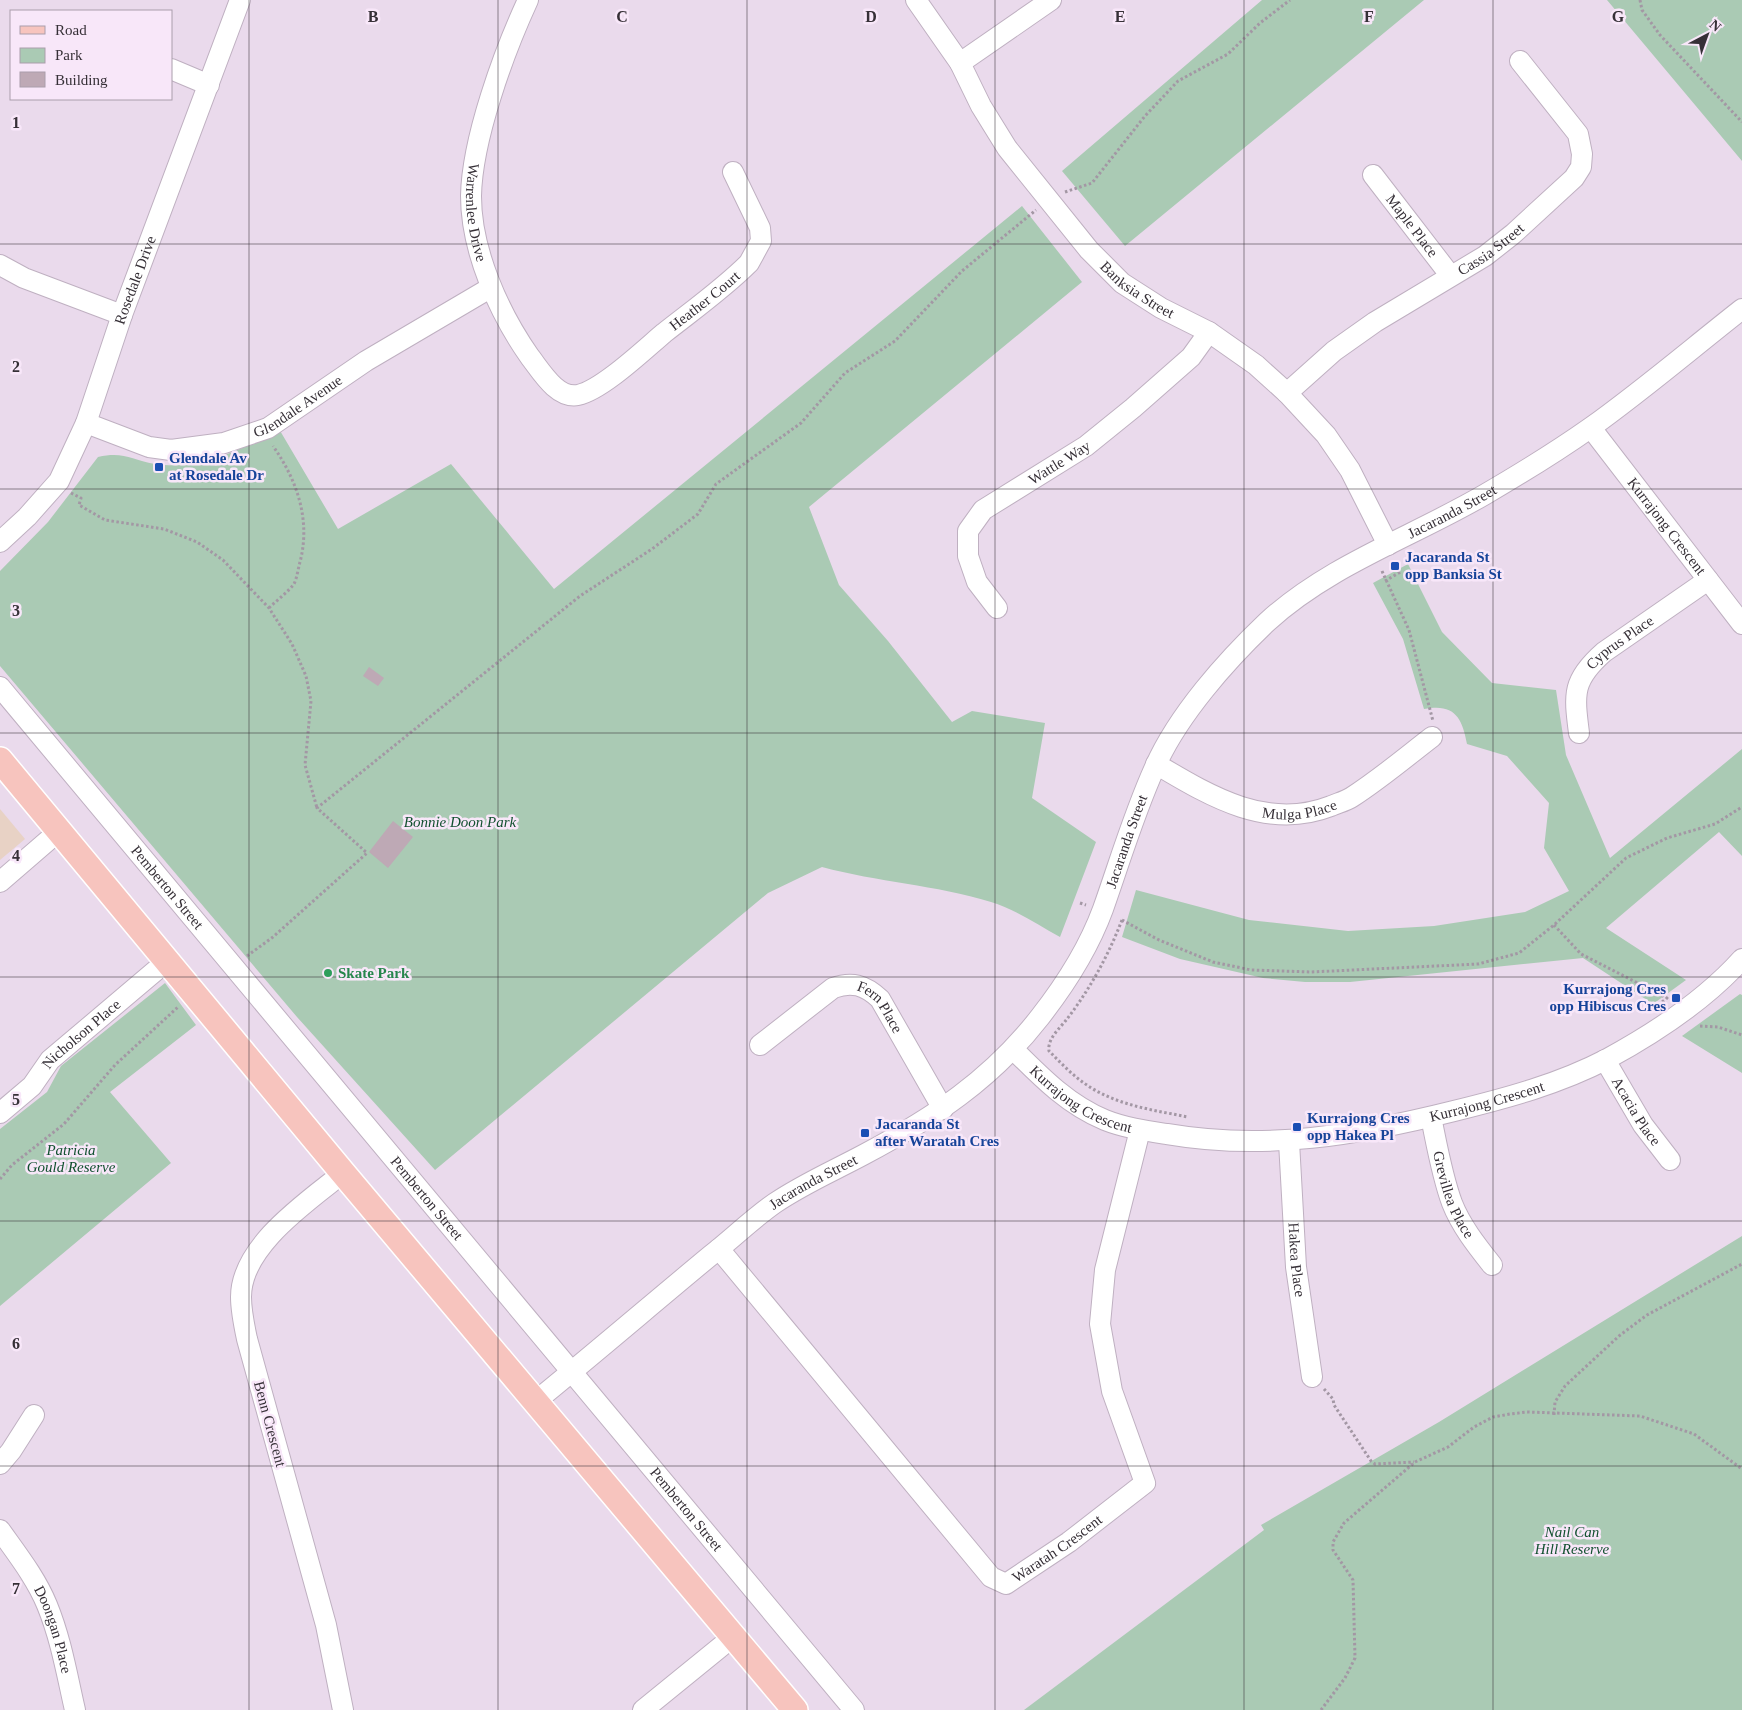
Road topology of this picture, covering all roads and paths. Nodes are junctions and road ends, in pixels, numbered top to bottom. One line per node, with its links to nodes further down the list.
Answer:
1 (240, 0): 10 (street, Rosedale Drive)
2 (528, 0): 17 (street, Warrenlee Drive)
3 (916, 0): 8 (street, Banksia Street)
4 (1051, 0): 8 (street)
5 (1290, 0): 14 (path)
6 (1640, 0): 11 (path)
7 (1520, 60): 16 (street, Cassia Street)
8 (960, 64): 14 (street, Banksia Street)
9 (172, 69): 10 (street)
10 (208, 85): 19 (street, Rosedale Drive)
11 (1742, 122)
12 (733, 172): 22 (street, Heather Court)
13 (1372, 175): 16 (street, Maple Place)
14 (1050, 201): 20 (street, Banksia Street); 42 (path)
15 (0, 264): 19 (street)
16 (1450, 275): 21 (street, Cassia Street)
17 (490, 288): 22 (street, Warrenlee Drive); 24 (street, Glendale Avenue)
18 (1742, 310): 25 (street, Jacaranda Street)
19 (122, 315): 23 (street, Rosedale Drive)
20 (1210, 332): 21 (street, Banksia Street); 34 (street, Wattle Way)
21 (1287, 393): 28 (street, Banksia Street)
22 (578, 395)
23 (86, 423): 24 (street, Glendale Avenue); 26 (street, Rosedale Drive)
24 (268, 428): 33 (path)
25 (1591, 428): 28 (street, Jacaranda Street); 31 (street, Kurrajong Crescent)
26 (60, 481): 27 (street, Rosedale Drive); 33 (path)
27 (0, 542)
28 (1388, 545): 40 (street, Jacaranda Street)
29 (1382, 571): 32 (path)
30 (1402, 571): 32 (path)
31 (1708, 580): 35 (street, Kurrajong Crescent); 37 (street, Cyprus Place)
32 (1385, 581): 38 (path)
33 (268, 608): 42 (path)
34 (996, 608)
35 (1742, 624)
36 (0, 687): 51 (street, Pemberton Street)
37 (1580, 733)
38 (1432, 738): 40 (street, Mulga Place)
39 (0, 760): 43 (main road)
40 (1156, 764): 46 (street, Jacaranda Street)
41 (1742, 807): 48 (path)
42 (317, 808): 51 (path)
43 (59, 831): 44 (street); 50 (main road)
44 (0, 882)
45 (1080, 902): 46 (path)
46 (1102, 912): 47 (path); 57 (street, Jacaranda Street)
47 (1122, 920): 48 (path); 62 (path)
48 (1554, 925): 53 (path)
49 (1742, 959): 58 (street, Kurrajong Crescent)
50 (167, 961): 60 (street, Nicholson Place); 66 (main road)
51 (231, 966): 71 (street, Pemberton Street)
52 (185, 1001): 67 (path)
53 (1660, 1004)
54 (1700, 1026): 55 (path)
55 (1742, 1035)
56 (760, 1045): 59 (street, Fern Place)
57 (1013, 1049): 59 (street, Jacaranda Street); 63 (street, Kurrajong Crescent)
58 (1606, 1060): 61 (street, Kurrajong Crescent); 65 (street, Acacia Place)
59 (943, 1108): 68 (street, Jacaranda Street)
60 (0, 1113)
61 (1431, 1117): 64 (street, Kurrajong Crescent); 70 (street, Grevillea Place)
62 (1196, 1118)
63 (1140, 1130): 64 (street, Kurrajong Crescent); 68 (street, Waratah Crescent)
64 (1289, 1142): 72 (street, Hakea Place)
65 (1670, 1160)
66 (343, 1173): 73 (main road); 82 (street, Benn Crescent)
67 (0, 1179)
68 (719, 1249): 71 (street, Jacaranda Street)
69 (1742, 1264): 75 (path)
70 (1492, 1265)
71 (572, 1371): 73 (street, Jacaranda Street); 85 (street, Pemberton Street)
72 (1312, 1377): 76 (path)
73 (536, 1401): 80 (main road)
74 (34, 1415): 77 (street)
75 (1554, 1415): 76 (path); 78 (path)
76 (1414, 1462): 86 (path)
77 (0, 1464)
78 (1742, 1470)
79 (0, 1530): 81 (street, Doongan Place)
80 (734, 1636): 83 (street); 84 (main road)
81 (75, 1710)
82 (343, 1710)
83 (643, 1710)
84 (795, 1710)
85 (854, 1710)
86 (1321, 1710)

